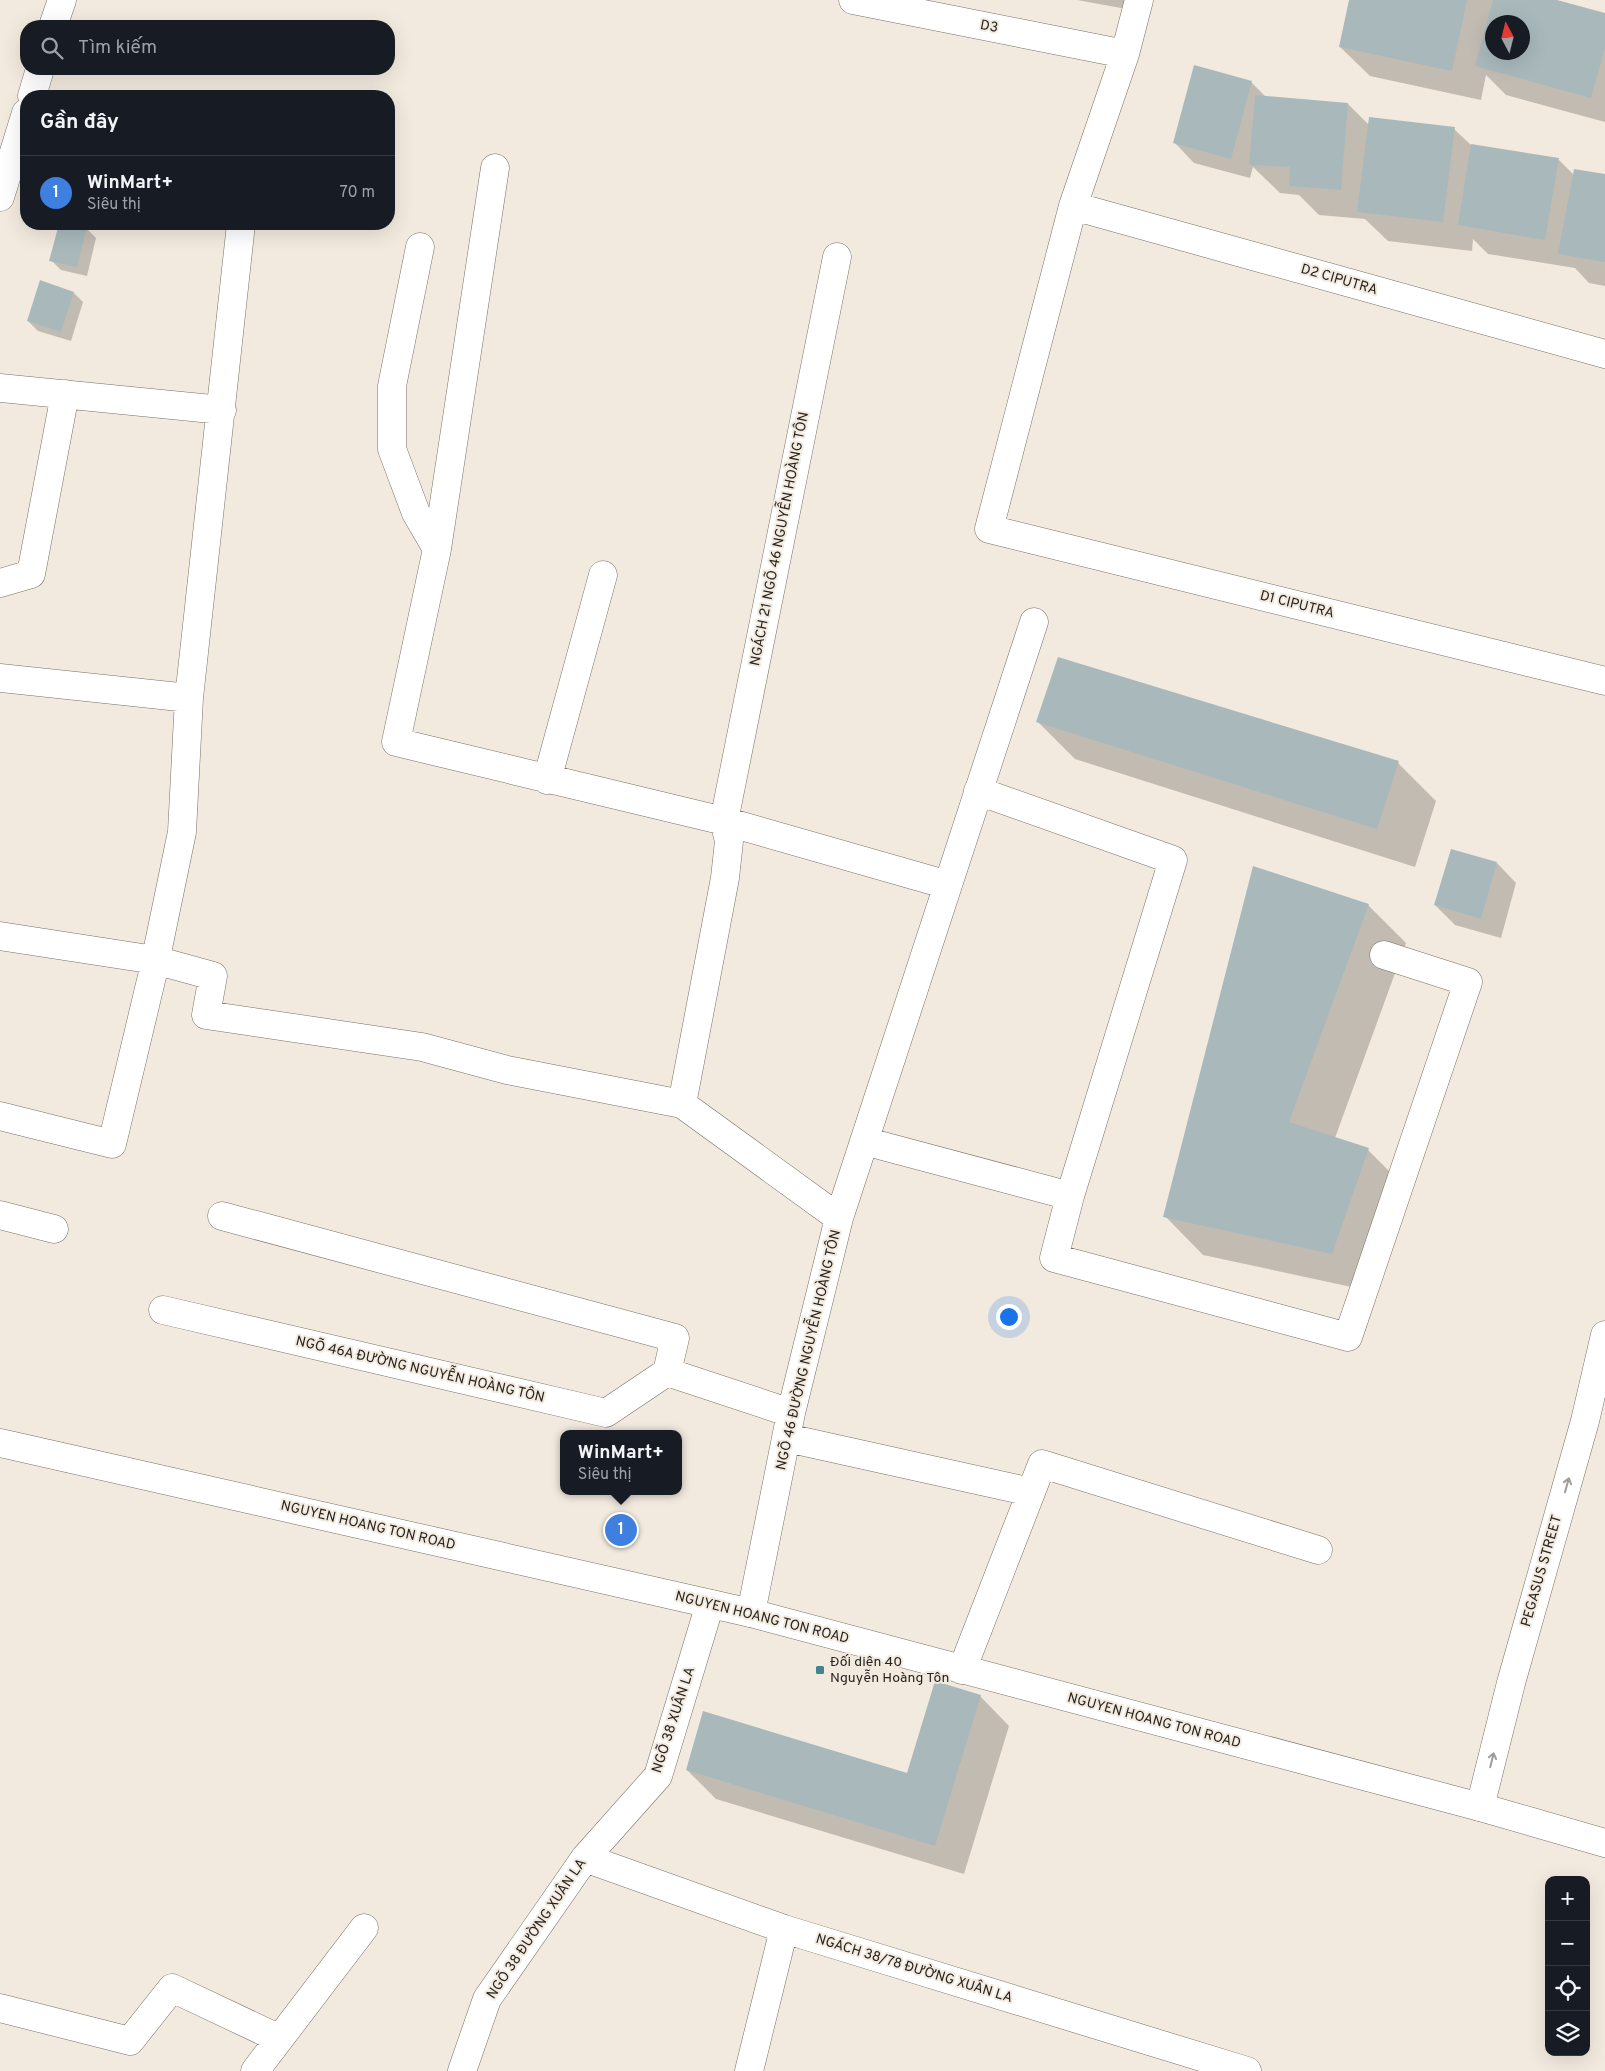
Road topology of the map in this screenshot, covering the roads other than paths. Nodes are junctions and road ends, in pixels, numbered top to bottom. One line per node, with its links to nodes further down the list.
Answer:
1 (62, 0): 4 (street)
2 (853, 0): 5 (street, D3)
3 (1139, 0): 5 (street)
4 (55, 20)
5 (1125, 54): 11 (street)
6 (38, 75): 7 (street)
7 (34, 90)
8 (20, 132): 10 (street)
9 (495, 168): 19 (street)
10 (0, 197)
11 (1073, 206): 15 (street, D2 CIPUTRA); 24 (street, D1 CIPUTRA)
12 (240, 230): 18 (street)
13 (420, 247): 19 (street)
14 (837, 257): 28 (street, NGÁCH 21 NGÕ 46 NGUYỄN HOÀNG TÔN)
15 (1605, 354)
16 (0, 388): 17 (street)
17 (65, 394): 18 (street); 21 (street)
18 (222, 410): 25 (street)
19 (437, 549): 26 (street)
20 (603, 576): 26 (street)
21 (0, 583)
22 (1034, 622): 27 (street)
23 (0, 678): 25 (street)
24 (1605, 681)
25 (189, 698): 32 (street)
26 (547, 780): 28 (street)
27 (978, 791): 29 (street); 36 (street)
28 (724, 821): 29 (street); 33 (street)
29 (948, 884): 35 (street)
30 (0, 936): 32 (street)
31 (1384, 955): 36 (street)
32 (155, 960): 33 (street); 34 (street)
33 (682, 1104): 39 (street, NGÕ 46 ĐƯỜNG NGUYỄN HOÀNG TÔN)
34 (0, 1116)
35 (864, 1141): 36 (street); 39 (street)
36 (1070, 1196)
37 (0, 1215): 40 (street)
38 (222, 1216): 43 (street)
39 (839, 1218): 44 (street, NGÕ 46 ĐƯỜNG NGUYỄN HOÀNG TÔN)
40 (54, 1230)
41 (163, 1310): 43 (street, NGÕ 46A ĐƯỜNG NGUYỄN HOÀNG TÔN)
42 (1605, 1335): 51 (street, PEGASUS STREET, one-way to 42)
43 (667, 1372): 44 (street)
44 (789, 1426): 46 (street); 49 (street, NGÕ 46 ĐƯỜNG NGUYỄN HOÀNG TÔN)
45 (0, 1443): 48 (street, NGUYEN HOANG TON ROAD)
46 (1031, 1492): 47 (street); 50 (street)
47 (1318, 1550)
48 (710, 1604): 49 (street, NGUYEN HOANG TON ROAD); 52 (street, NGÕ 38 XUÂN LA)
49 (751, 1613): 50 (street, NGUYEN HOANG TON ROAD)
50 (962, 1670): 51 (street, NGUYEN HOANG TON ROAD)
51 (1480, 1807): 53 (street, NGUYEN HOANG TON ROAD)
52 (616, 1824): 54 (street, NGÕ 38 ĐƯỜNG XUÂN LA)
53 (1605, 1843)
54 (585, 1858): 56 (street, NGÁCH 38/78 ĐƯỜNG XUÂN LA); 60 (street, NGÕ 38 ĐƯỜNG XUÂN LA)
55 (364, 1928): 58 (street)
56 (784, 1929): 61 (street); 62 (street, NGÁCH 38/78 ĐƯỜNG XUÂN LA)
57 (0, 2008): 58 (street)
58 (278, 2038): 59 (street)
59 (255, 2071)
60 (462, 2071)
61 (749, 2071)
62 (1246, 2071)

